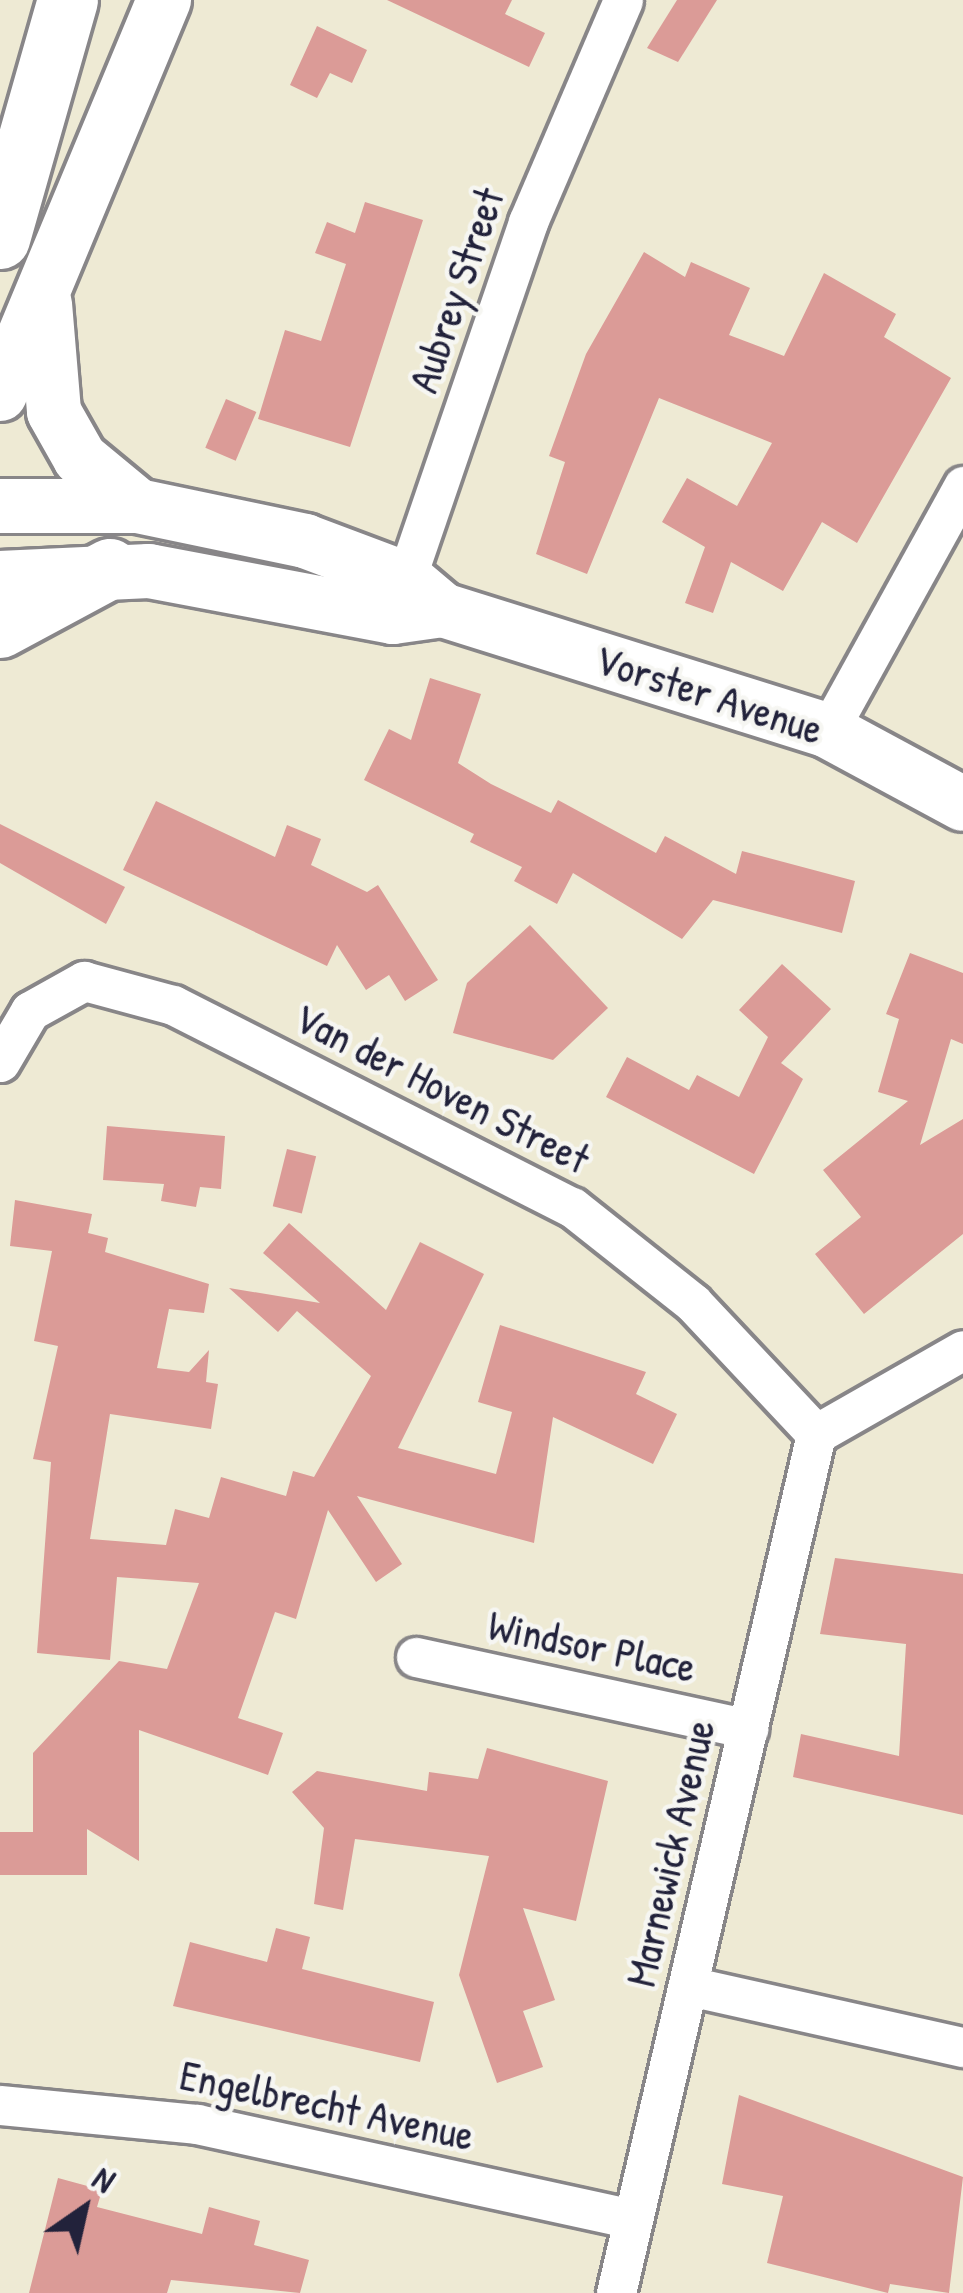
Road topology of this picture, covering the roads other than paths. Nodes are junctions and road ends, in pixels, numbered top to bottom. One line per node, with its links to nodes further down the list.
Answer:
1 (68, 0): 4 (main road)
2 (164, 0): 5 (main road)
3 (623, 0): 12 (street, Aubrey Street)
4 (0, 238)
5 (44, 280): 6 (main road); 9 (main road)
6 (0, 394)
7 (963, 486): 14 (street)
8 (0, 506): 9 (main road, Vorster Avenue)
9 (138, 506): 12 (main road, Vorster Avenue)
10 (110, 568): 11 (main road, Vorster Avenue); 12 (main road, Vorster Avenue); 13 (main road)
11 (0, 578)
12 (414, 602): 14 (main road, Vorster Avenue)
13 (0, 628)
14 (828, 731): 15 (main road, Vorster Avenue)
15 (963, 804)
16 (0, 1062): 18 (street, Van der Hoven Street)
17 (963, 1351): 18 (street)
18 (816, 1434): 20 (street, Marnewick Avenue)
19 (416, 1658): 20 (street, Windsor Place)
20 (748, 1729): 21 (street, Marnewick Avenue)
21 (688, 1986): 22 (street); 24 (street, Marnewick Avenue)
22 (963, 2047)
23 (0, 2105): 24 (street, Engelbrecht Avenue)
24 (632, 2219): 25 (street, Marnewick Avenue)
25 (616, 2293)

